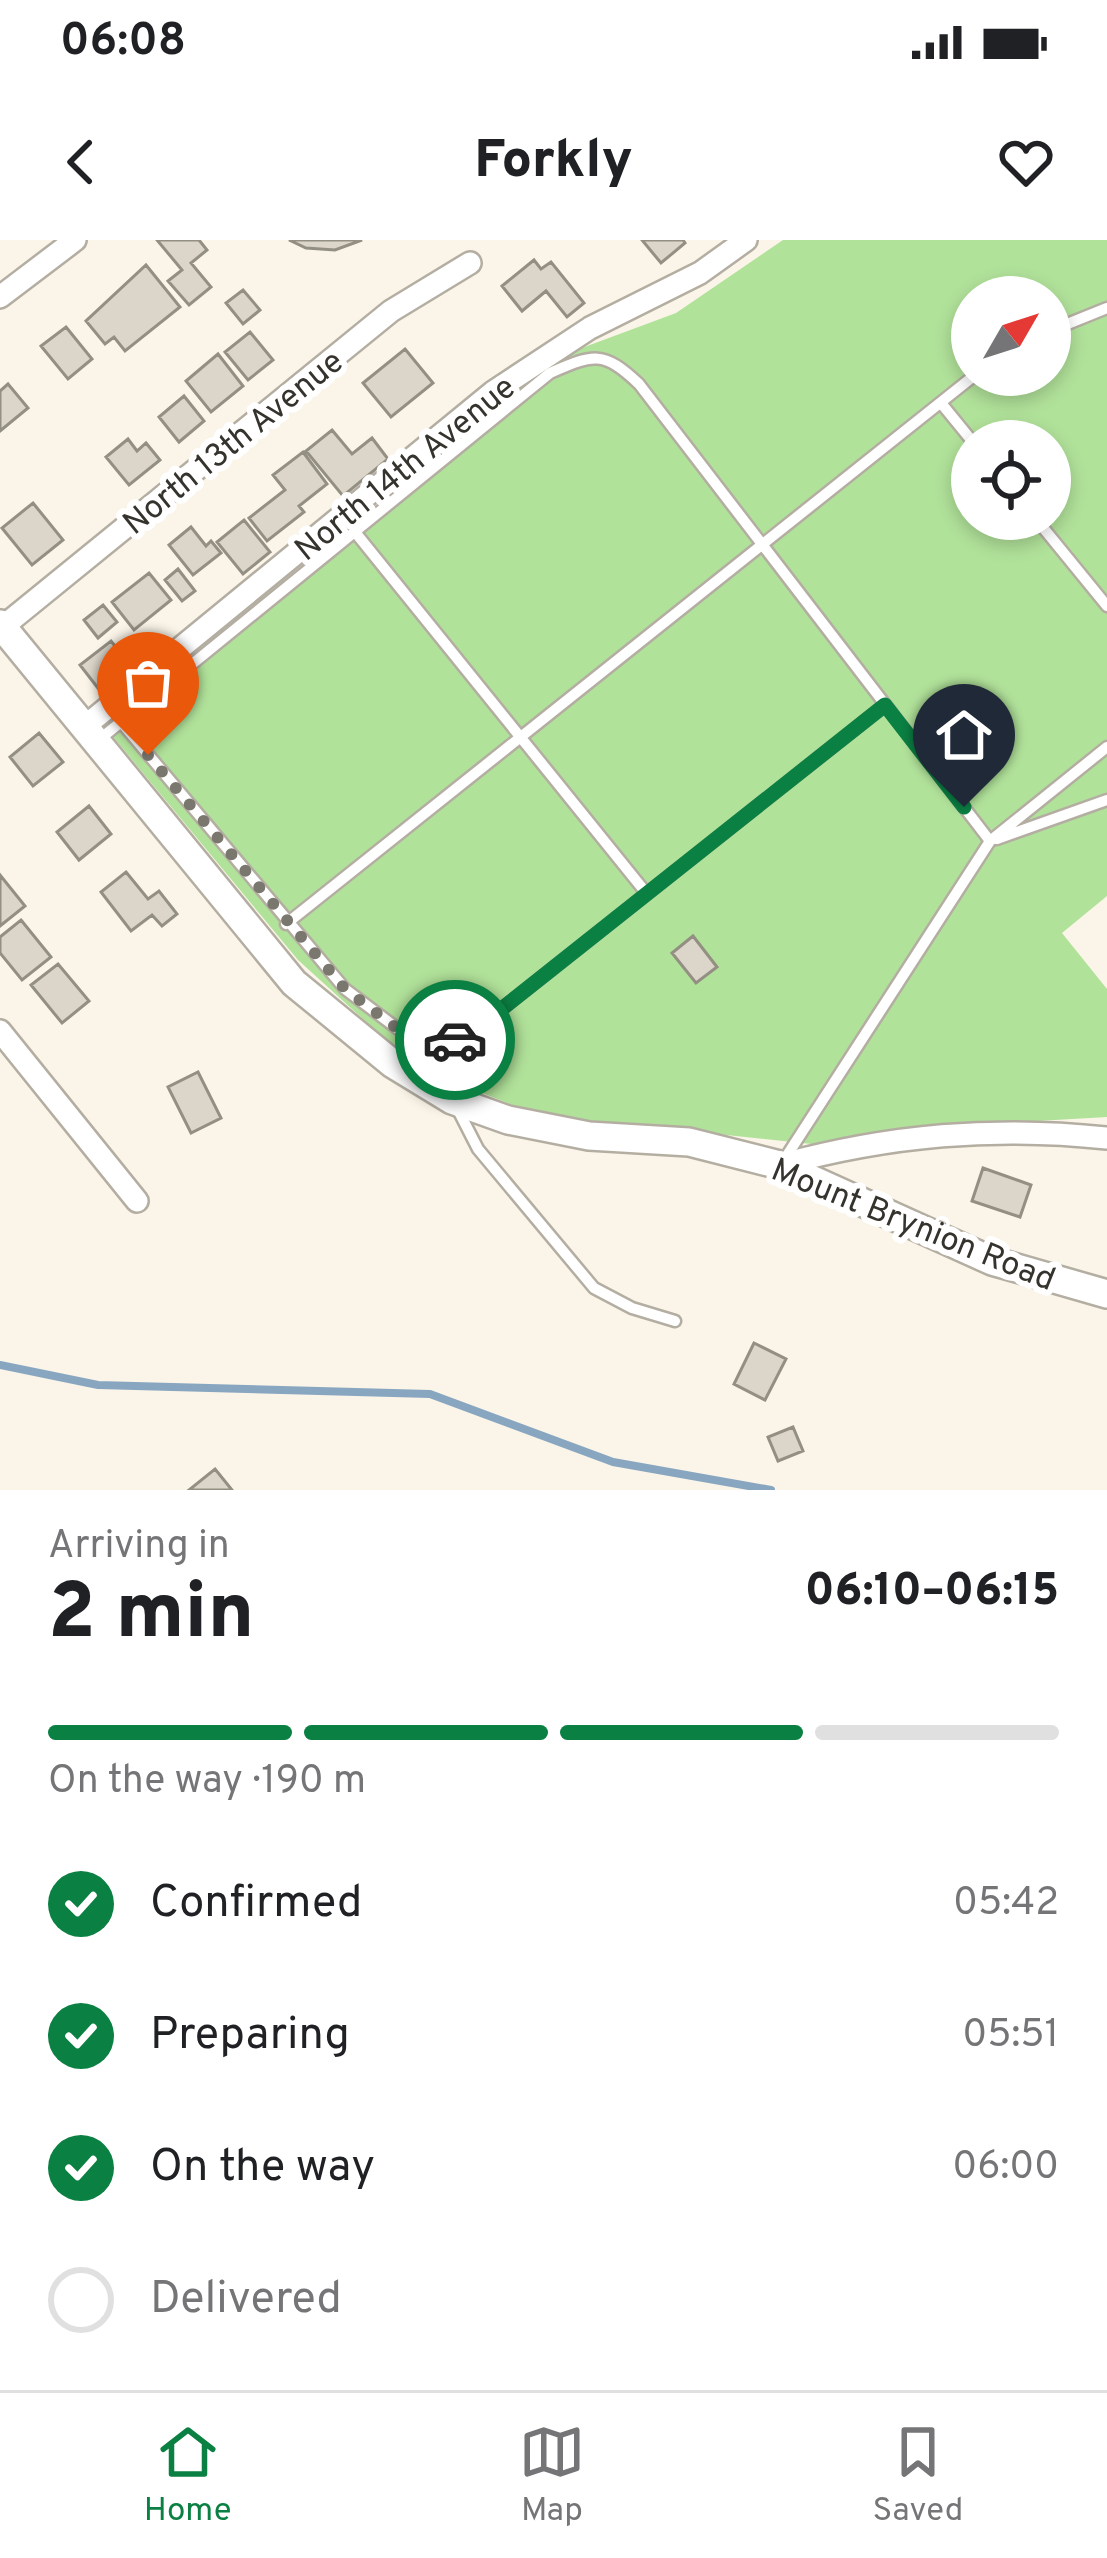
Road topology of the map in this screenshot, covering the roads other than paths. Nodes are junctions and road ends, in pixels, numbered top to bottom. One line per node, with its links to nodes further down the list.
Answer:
1 (75, 240): 4 (street)
2 (746, 240): 17 (street, North 14th Avenue)
3 (470, 263): 14 (street, North 13th Avenue)
4 (0, 297)
5 (1107, 308): 6 (lane)
6 (1071, 323)
7 (951, 394): 8 (lane)
8 (940, 403): 9 (lane); 12 (lane)
9 (954, 420)
10 (355, 532): 12 (lane); 16 (lane); 18 (lane)
11 (1053, 540): 13 (lane)
12 (762, 544): 15 (lane); 18 (lane)
13 (1107, 606)
14 (1, 627): 17 (street, Mount Brynion Road)
15 (885, 705): 21 (lane); 22 (lane)
16 (121, 722): 17 (lane); 23 (lane)
17 (91, 734): 25 (street, Mount Brynion Road)
18 (520, 738): 22 (lane); 23 (lane)
19 (1107, 747): 21 (lane)
20 (1107, 800): 21 (lane)
21 (989, 841): 27 (lane)
22 (647, 894): 23 (lane)
23 (286, 924)
24 (0, 1031): 28 (street)
25 (452, 1100): 27 (street, Mount Brynion Road); 30 (lane)
26 (1107, 1138): 27 (street)
27 (780, 1165): 29 (street, Mount Brynion Road)
28 (137, 1201)
29 (1107, 1294)
30 (675, 1321)

